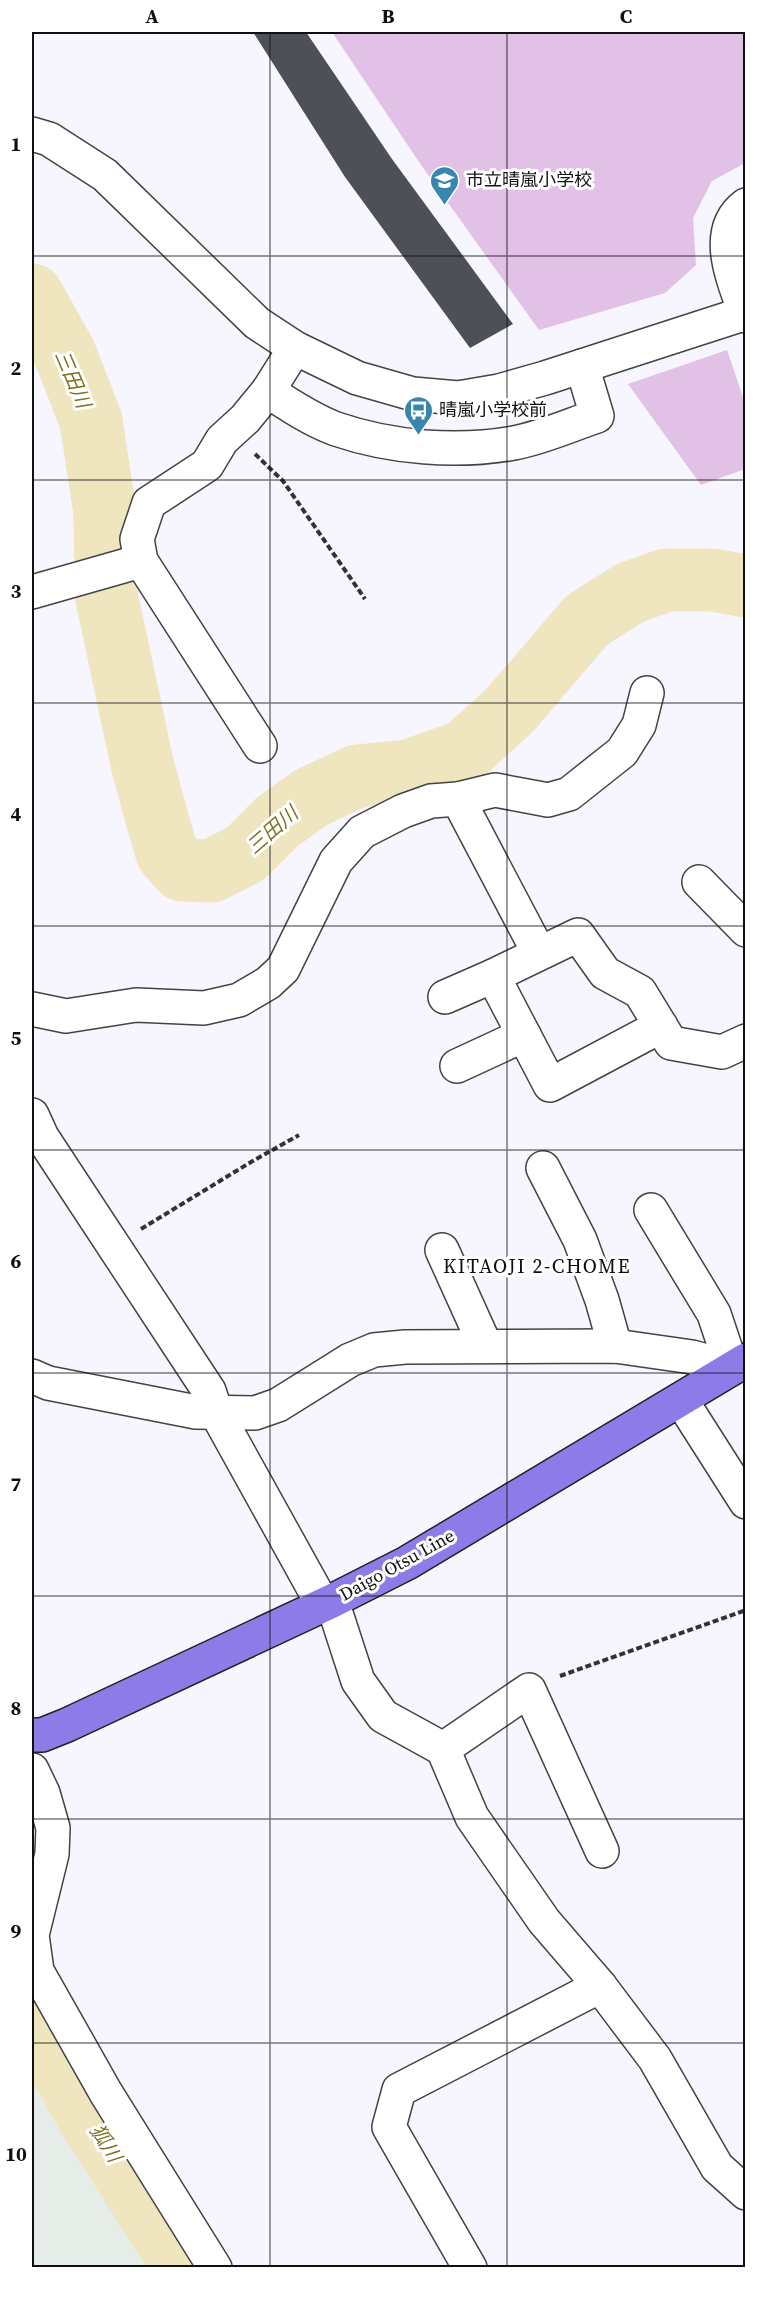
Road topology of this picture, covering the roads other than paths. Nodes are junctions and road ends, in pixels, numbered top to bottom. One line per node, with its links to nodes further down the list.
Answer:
1 (32, 134): 4 (street)
2 (746, 205): 3 (street)
3 (745, 314): 5 (street)
4 (295, 348): 5 (street); 6 (street)
5 (582, 366): 6 (street)
6 (268, 391): 7 (street)
7 (132, 563): 8 (street); 10 (street)
8 (32, 592)
9 (647, 693): 11 (street)
10 (260, 746)
11 (458, 799): 14 (street); 17 (street)
12 (699, 882): 13 (street)
13 (746, 930)
14 (539, 953): 15 (street); 18 (street)
15 (493, 976): 16 (street); 19 (street)
16 (444, 997)
17 (32, 1009)
18 (661, 1026): 19 (street); 20 (street)
19 (524, 1035): 21 (street)
20 (746, 1041)
21 (457, 1066)
22 (32, 1115): 31 (street)
23 (543, 1168): 27 (street)
24 (651, 1210): 28 (street)
25 (442, 1250): 26 (street)
26 (485, 1345): 27 (street); 31 (street)
27 (615, 1346): 28 (street)
28 (739, 1364): 30 (main road, Daigo Otsu Line)
29 (32, 1376): 31 (street)
30 (681, 1400): 32 (street); 33 (main road, Daigo Otsu Line)
31 (216, 1412): 33 (street)
32 (746, 1502)
33 (327, 1603): 34 (main road, Daigo Otsu Line); 35 (street)
34 (32, 1736)
35 (443, 1749): 37 (street); 39 (street)
36 (32, 1770): 38 (street)
37 (602, 1851)
38 (36, 1890): 41 (street)
39 (600, 1986): 40 (street); 42 (street)
40 (746, 2193)
41 (215, 2268)
42 (470, 2268)

